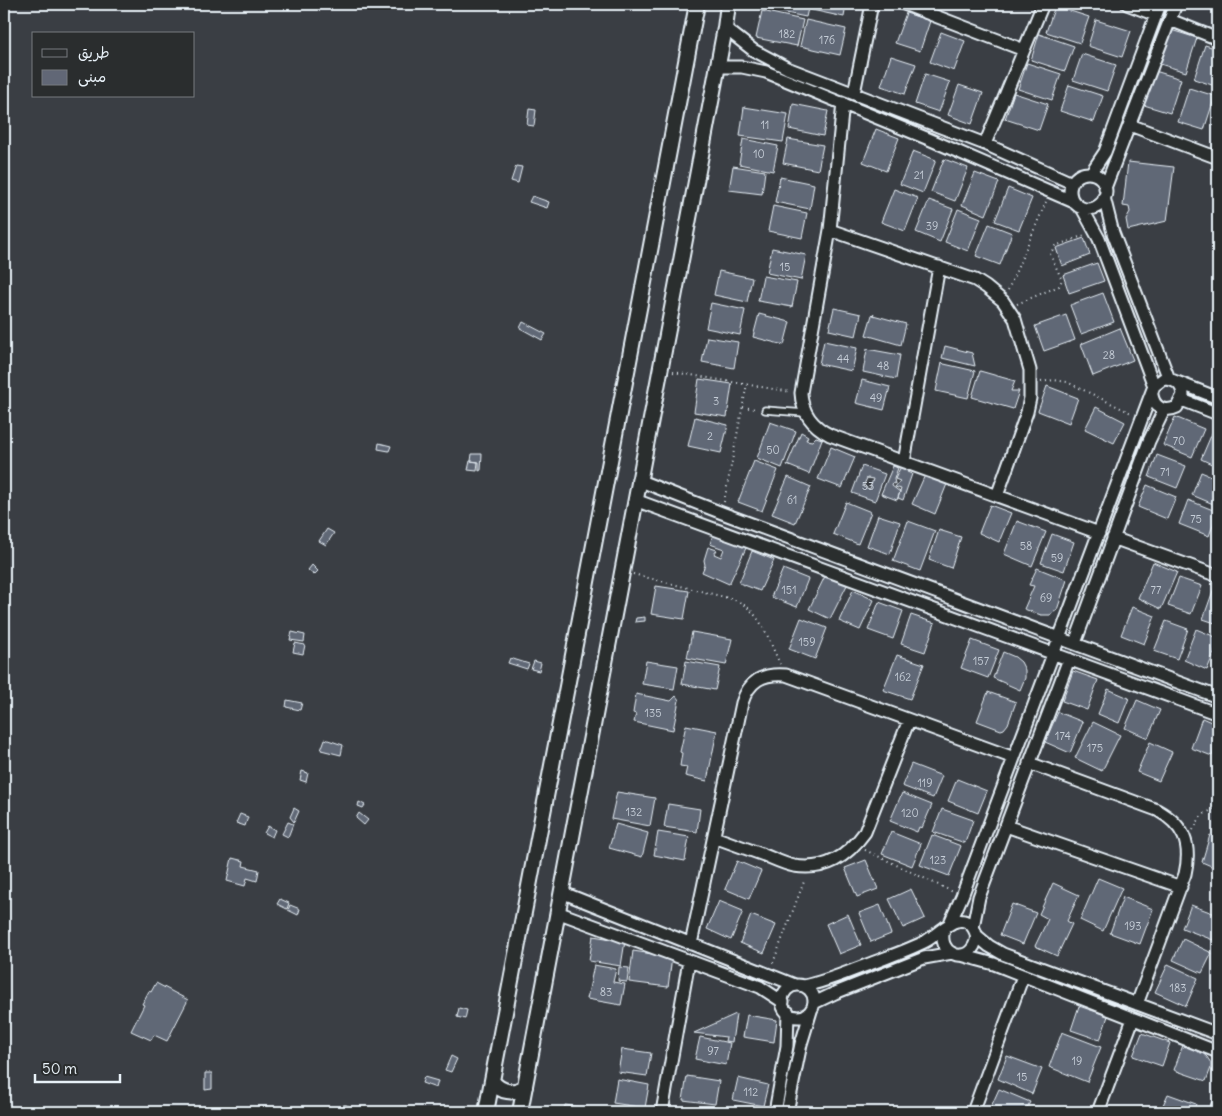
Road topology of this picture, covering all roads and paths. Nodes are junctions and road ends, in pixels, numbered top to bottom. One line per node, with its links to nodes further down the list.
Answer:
1 (697, 4): 95 (street)
2 (728, 4): 10 (street)
3 (872, 4): 16 (street)
4 (904, 4): 12 (street)
5 (1043, 4): 12 (street)
6 (1127, 4): 8 (street)
7 (1176, 4): 9 (street)
8 (1158, 9): 14 (street)
9 (1170, 20): 11 (street); 15 (street)
10 (724, 28): 13 (street); 16 (street)
11 (1218, 39)
12 (1024, 50): 21 (street)
13 (716, 67): 17 (street); 32 (street)
14 (1129, 87): 15 (street); 23 (street)
15 (1143, 92): 19 (street)
16 (854, 93): 18 (street)
17 (843, 103): 20 (street); 28 (street)
18 (936, 125): 20 (street); 21 (street)
19 (1130, 125): 22 (street); 26 (street)
20 (932, 140): 25 (street)
21 (985, 144): 24 (street)
22 (1218, 158)
23 (1091, 173): 24 (street); 26 (street)
24 (1072, 183): 27 (street)
25 (1050, 193): 27 (street); 31 (path)
26 (1105, 193): 27 (street); 33 (street)
27 (1078, 205): 29 (street)
28 (830, 230): 30 (street); 37 (street)
29 (1096, 231): 31 (path); 36 (street)
30 (939, 267): 31 (street); 46 (street)
31 (1005, 304): 35 (street)
32 (659, 370): 34 (path); 47 (street)
33 (1173, 381): 36 (street); 38 (street); 39 (street)
34 (747, 384): 37 (path); 40 (path)
35 (1031, 384): 45 (path); 48 (street)
36 (1153, 391): 42 (street); 45 (street)
37 (801, 393): 43 (street)
38 (1218, 398)
39 (1182, 400): 42 (street); 44 (street)
40 (743, 407): 41 (path); 50 (path)
41 (765, 410): 43 (lane)
42 (1164, 410): 52 (street)
43 (806, 413): 46 (street)
44 (1218, 414)
45 (1143, 419): 51 (street)
46 (904, 462): 48 (street)
47 (638, 480): 49 (street); 50 (street)
48 (998, 496): 51 (street)
49 (635, 500): 54 (street); 55 (street)
50 (722, 512): 53 (street)
51 (1099, 533): 59 (street)
52 (1113, 538): 56 (street); 60 (street)
53 (799, 542): 54 (street); 57 (street)
54 (793, 558): 58 (street)
55 (621, 571): 63 (path); 78 (street)
56 (1218, 575)
57 (894, 577): 58 (street); 59 (street)
58 (889, 593): 61 (street)
59 (1059, 637): 60 (street); 61 (street)
60 (1075, 643): 64 (street)
61 (1053, 653): 62 (street); 69 (street)
62 (1069, 659): 66 (street); 70 (street)
63 (786, 675): 68 (street); 73 (street)
64 (1184, 684): 65 (street); 66 (street)
65 (1218, 697)
66 (1178, 700): 67 (street)
67 (1218, 714)
68 (910, 720): 69 (street); 75 (street)
69 (1014, 758): 79 (street)
70 (1030, 763): 72 (street); 77 (street)
71 (1218, 807): 74 (path)
72 (1006, 826): 77 (street); 82 (street)
73 (714, 836): 76 (street); 83 (street)
74 (1192, 838)
75 (855, 846): 76 (street); 79 (path)
76 (809, 867): 86 (path)
77 (1181, 887): 89 (street)
78 (561, 892): 80 (street); 83 (street)
79 (962, 896): 81 (street)
80 (558, 912): 85 (street); 96 (street)
81 (947, 926): 82 (street); 84 (street); 88 (street)
82 (975, 931): 84 (street); 89 (street)
83 (691, 944): 86 (street)
84 (956, 954): 87 (street); 91 (street)
85 (689, 961): 90 (street); 102 (street)
86 (768, 976): 88 (street)
87 (1023, 976): 92 (street); 105 (street)
88 (800, 986): 90 (street); 91 (street)
89 (1137, 1004): 93 (street)
90 (785, 1007): 91 (street); 103 (street)
91 (812, 1007): 104 (street)
92 (1133, 1019): 94 (street); 106 (street)
93 (1218, 1034)
94 (1218, 1052)
95 (492, 1081): 96 (street); 100 (street)
96 (525, 1087): 101 (street)
97 (1218, 1105): 107 (street)
98 (345, 1109): 99 (lane)
99 (352, 1112)
100 (486, 1112)
101 (520, 1112)
102 (662, 1112)
103 (775, 1112)
104 (787, 1112)
105 (973, 1112)
106 (1098, 1112)
107 (1215, 1112)

